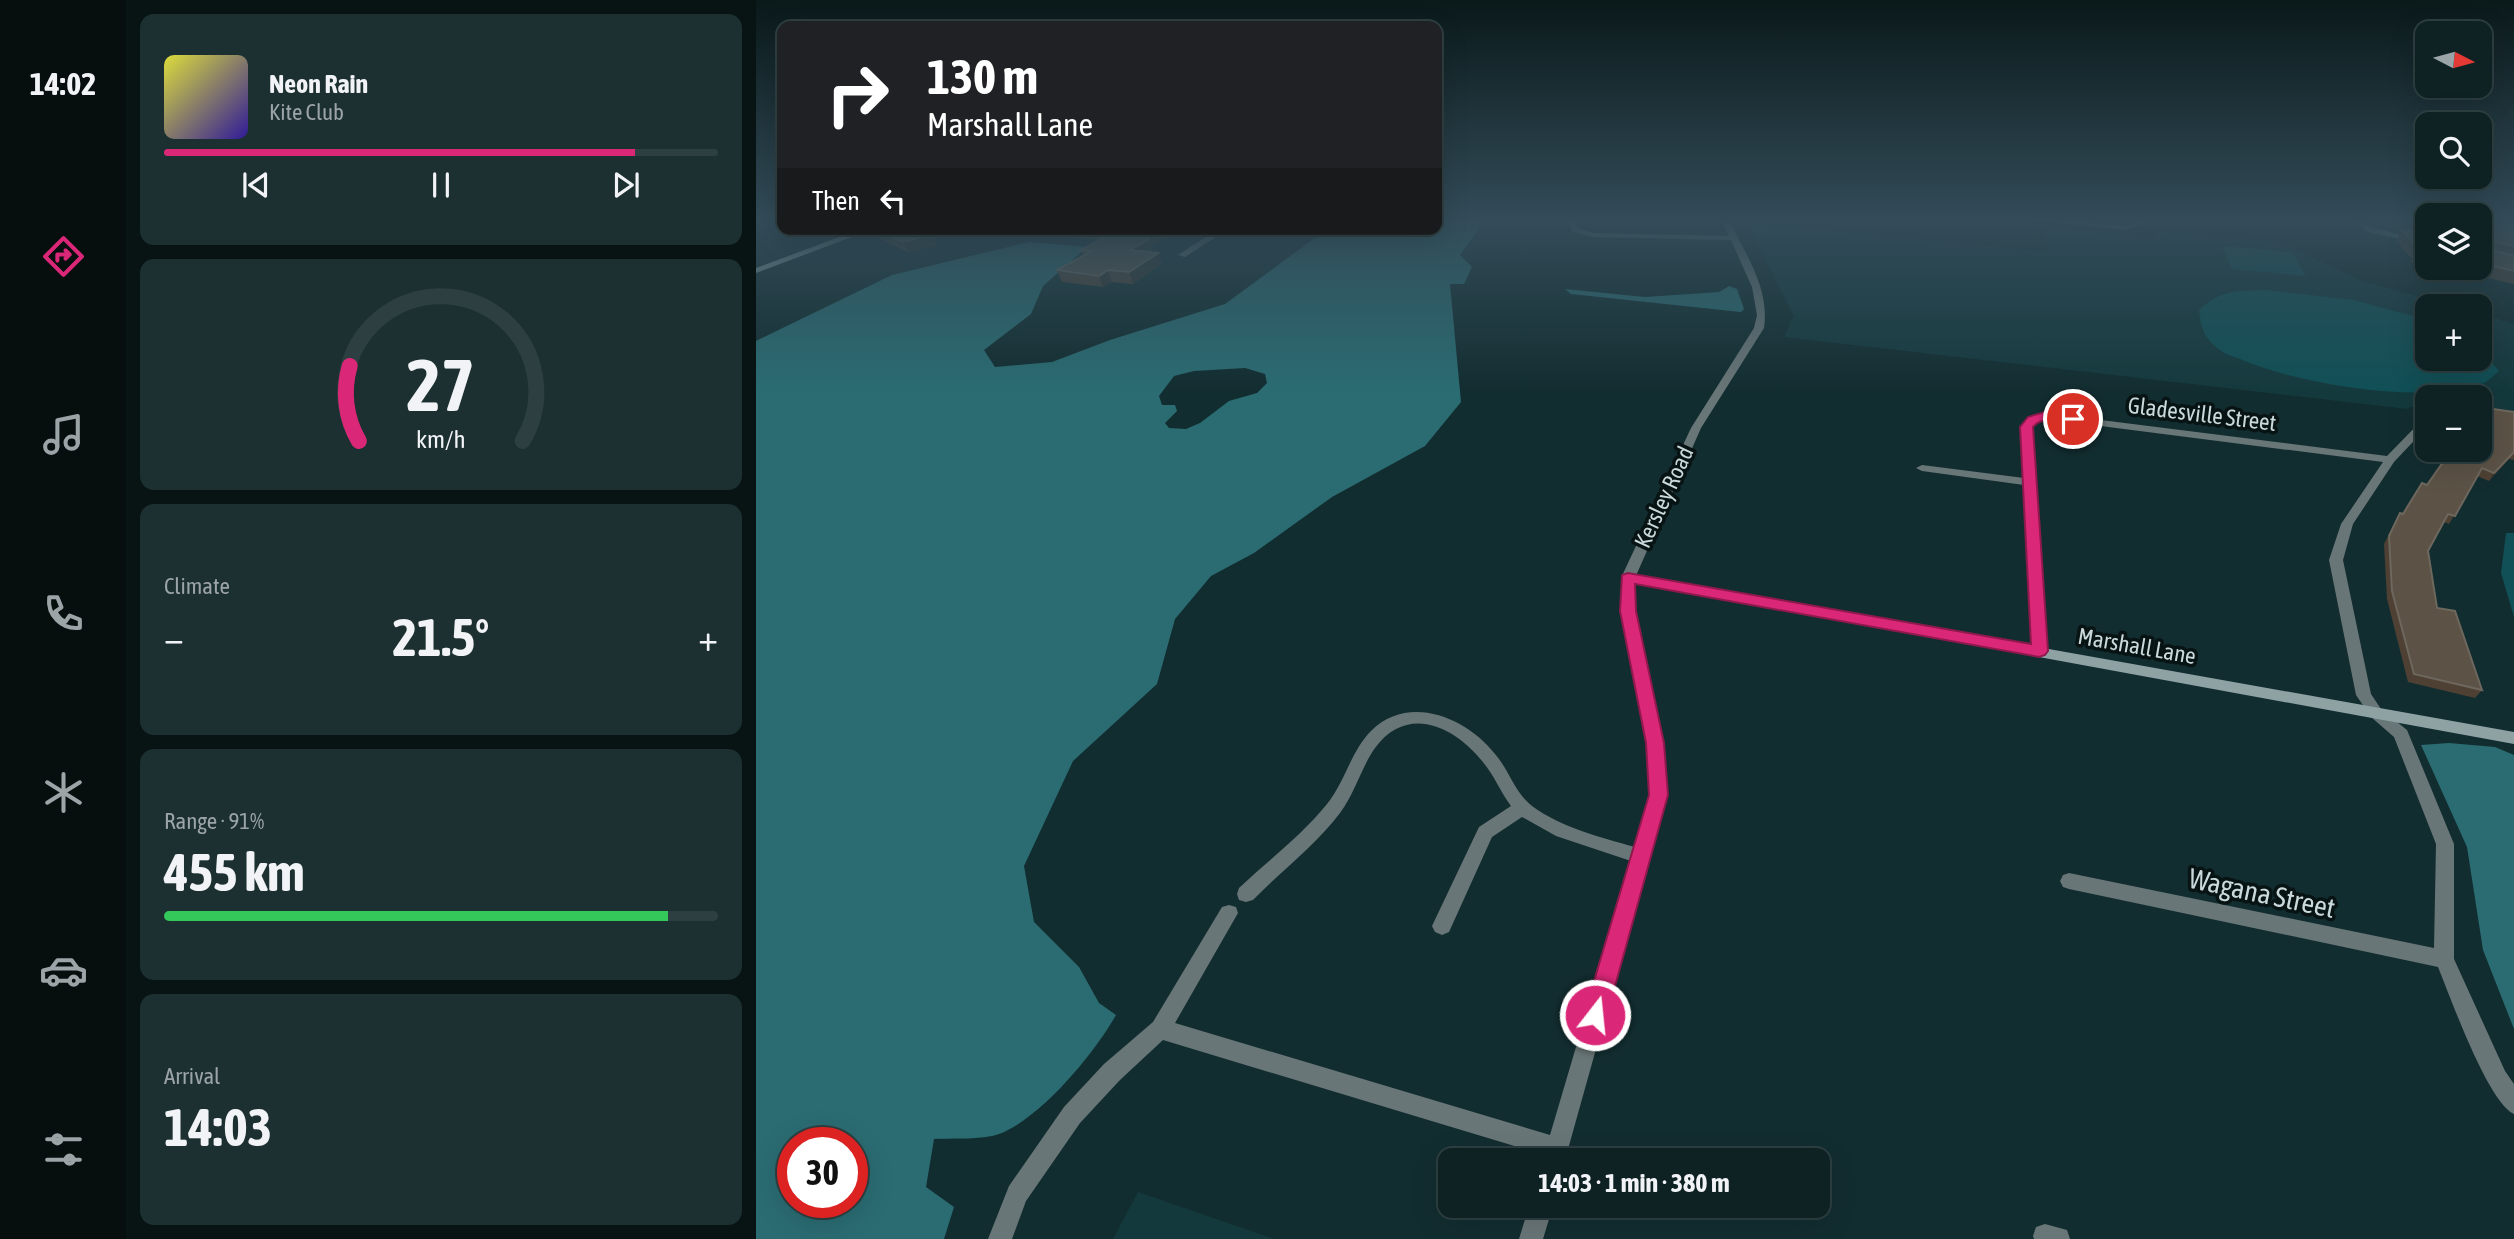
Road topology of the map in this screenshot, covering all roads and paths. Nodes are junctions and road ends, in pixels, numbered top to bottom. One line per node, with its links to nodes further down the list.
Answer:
1 (1750, 277): 6 (street, Kersley Road)
2 (2415, 434): 3 (street)
3 (2390, 460): 5 (street, Gladesville Street); 8 (street)
4 (1922, 468): 5 (street)
5 (2030, 482): 7 (street, Gladesville Street)
6 (1628, 578): 7 (street, Marshall Lane); 11 (street, Kersley Road)
7 (2039, 651): 8 (street, Marshall Lane)
8 (2376, 713): 9 (street, Marshall Lane); 16 (street)
9 (2514, 738)
10 (1521, 808): 11 (street); 13 (street); 15 (street)
11 (1641, 856): 20 (street, Kersley Road)
12 (2069, 881): 16 (street, Wagana Street)
13 (1246, 894)
14 (1229, 913): 17 (street)
15 (1442, 926)
16 (2444, 959): 18 (street)
17 (1160, 1029): 19 (street); 22 (street)
18 (2514, 1103)
19 (1537, 1148)
20 (1558, 1148)
21 (1537, 1218): 23 (street)
22 (1000, 1239)
23 (1531, 1239)

